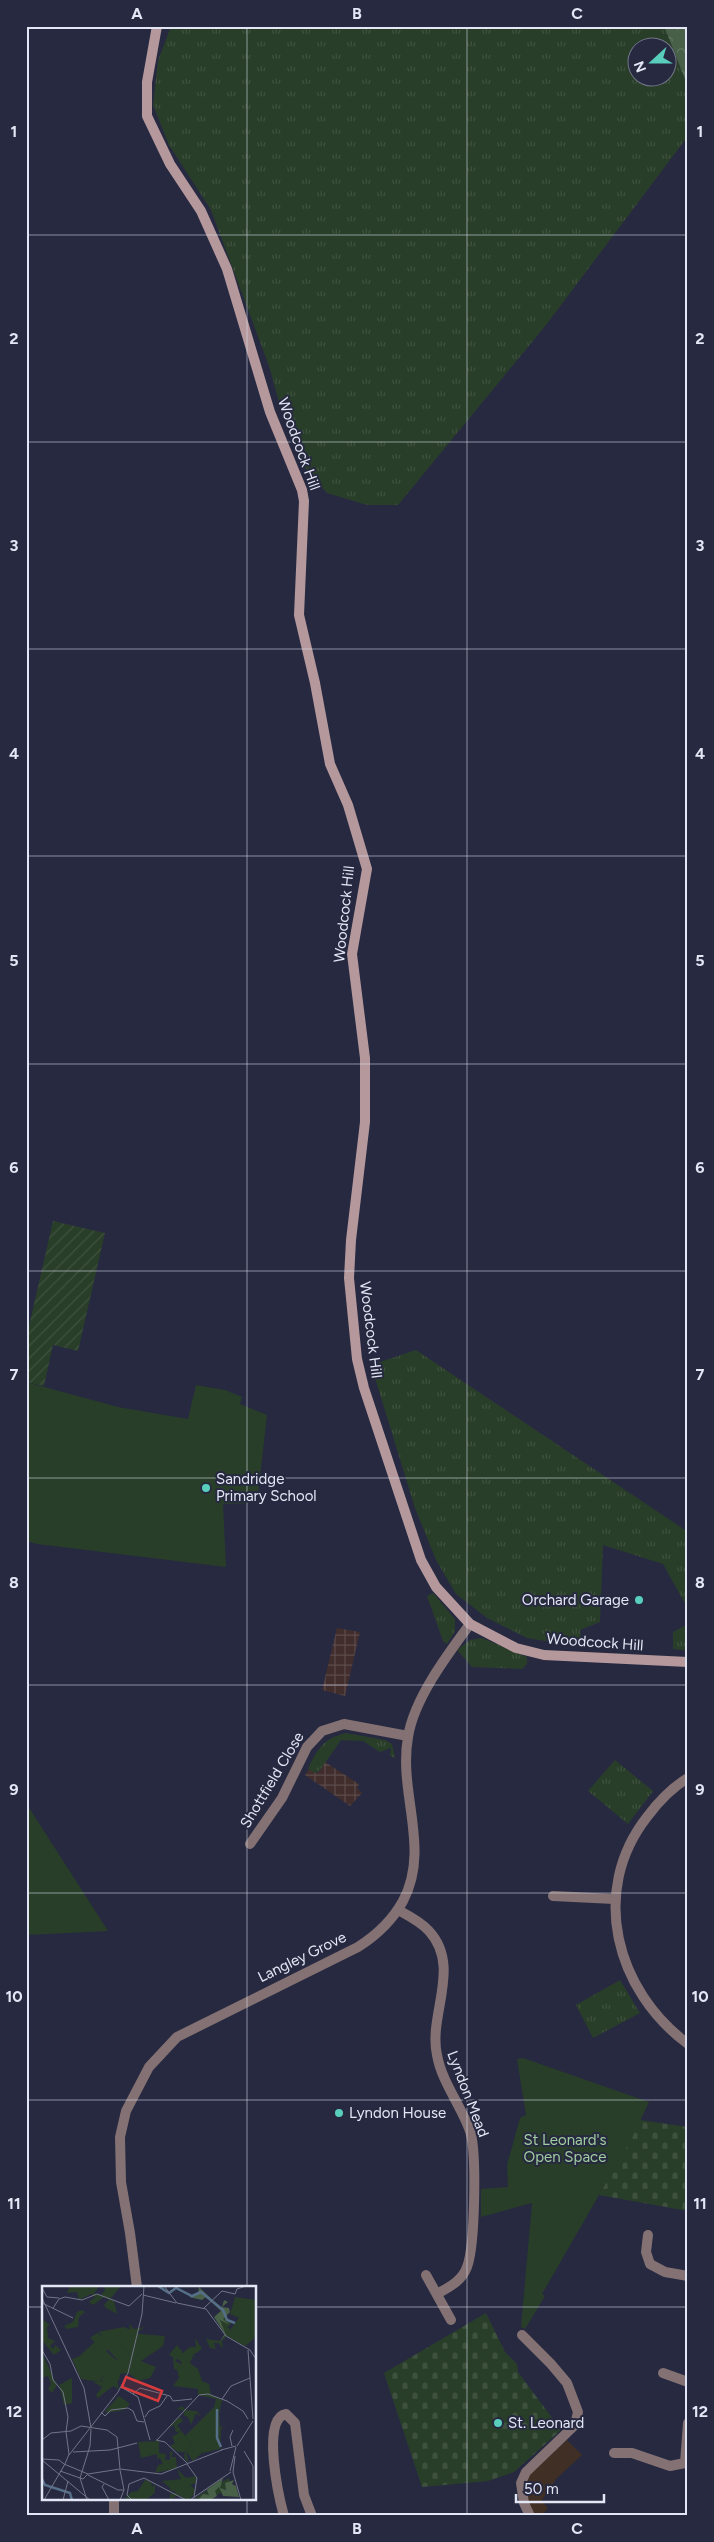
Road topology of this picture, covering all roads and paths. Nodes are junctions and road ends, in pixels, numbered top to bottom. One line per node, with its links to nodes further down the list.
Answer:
1 (157, 26): 2 (street, Woodcock Hill)
2 (470, 1624): 3 (street, Woodcock Hill); 4 (street, Langley Grove)
3 (688, 1662)
4 (408, 1736): 6 (street, Shottfield Close); 9 (street, Langley Grove)
5 (688, 1778): 8 (street)
6 (250, 1844)
7 (553, 1896): 8 (street)
8 (614, 1899): 10 (street)
9 (398, 1910): 14 (street, Langley Grove); 15 (street, Lyndon Mead)
10 (688, 2044)
11 (648, 2235): 13 (street)
12 (426, 2275): 15 (street)
13 (688, 2276)
14 (137, 2286)
15 (437, 2294): 16 (street)
16 (451, 2320)
17 (522, 2335): 27 (street)
18 (663, 2373): 19 (street)
19 (688, 2382)
20 (688, 2423): 22 (street)
21 (614, 2453): 22 (street)
22 (686, 2464)
23 (114, 2500): 24 (street)
24 (114, 2516)
25 (284, 2516): 26 (street)
26 (312, 2516)
27 (530, 2516)

